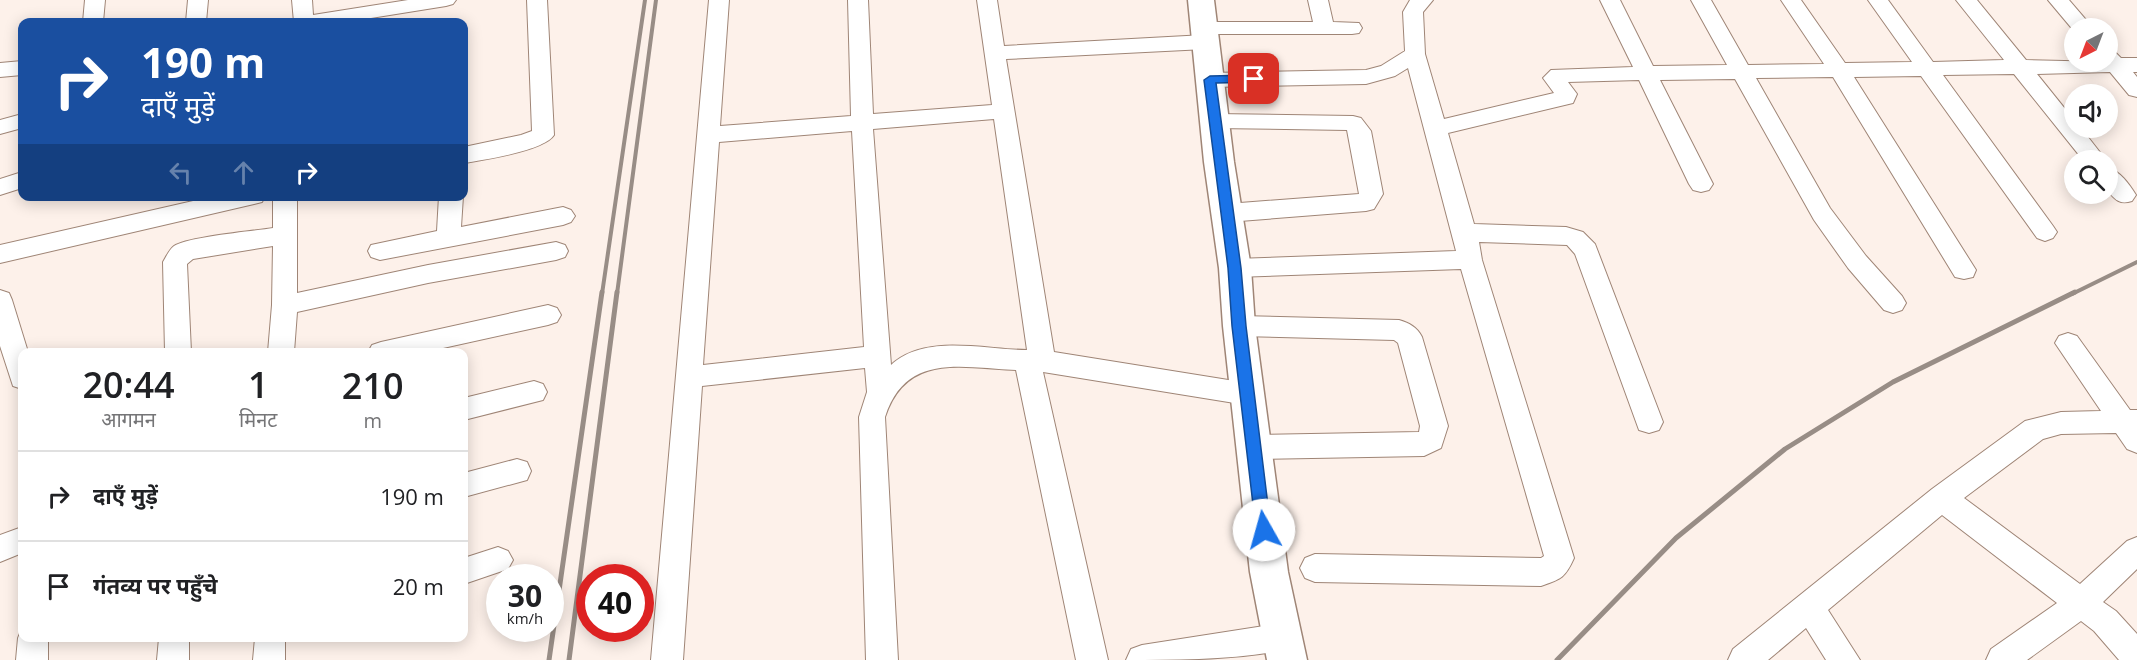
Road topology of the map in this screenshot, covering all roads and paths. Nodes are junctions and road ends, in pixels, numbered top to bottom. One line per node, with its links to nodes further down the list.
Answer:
1 (95, 0): 18 (street)
2 (198, 0): 19 (street)
3 (302, 0): 20 (street)
4 (444, 0): 17 (street); 22 (street)
5 (537, 0): 50 (street)
6 (718, 0): 48 (street)
7 (858, 0): 45 (street)
8 (987, 0): 27 (street)
9 (1318, 0): 25 (street)
10 (1423, 0): 28 (street)
11 (1610, 0): 39 (street)
12 (1701, 0): 38 (street)
13 (1791, 0): 35 (street)
14 (1878, 0): 33 (street)
15 (1966, 0): 32 (street)
16 (2058, 0): 23 (street)
17 (391, 4): 21 (street)
18 (93, 18)
19 (196, 18)
20 (304, 18)
21 (362, 18)
22 (441, 18)
23 (2074, 18)
24 (1203, 23): 25 (street); 27 (street); 40 (street)
25 (1324, 28): 26 (street)
26 (1352, 28)
27 (995, 53): 42 (street)
28 (1415, 54): 40 (street); 47 (street)
29 (2118, 62): 31 (street)
30 (2064, 64): 32 (street)
31 (2137, 65)
32 (2019, 66): 33 (street); 49 (street)
33 (1927, 67): 35 (street); 62 (street)
34 (18, 68): 37 (street)
35 (1838, 68): 38 (street); 71 (street)
36 (2118, 69): 41 (street)
37 (0, 70)
38 (1740, 70): 39 (street); 73 (street)
39 (1648, 74): 47 (street); 52 (street)
40 (1210, 80): 43 (street)
41 (2137, 90)
42 (1004, 111): 45 (street); 83 (street)
43 (1214, 121): 60 (street); 60 (street)
44 (18, 122): 46 (street)
45 (862, 122): 48 (street); 82 (street)
46 (0, 127)
47 (1436, 128): 63 (street)
48 (708, 135): 85 (street)
49 (2087, 150)
50 (468, 154)
51 (18, 181): 53 (street)
52 (1701, 184)
53 (0, 187)
54 (2118, 188): 55 (street)
55 (2124, 195)
56 (212, 201): 59 (street)
57 (285, 201): 64 (street)
58 (451, 201): 65 (street)
59 (186, 204): 68 (street)
60 (1227, 213): 70 (street)
61 (563, 216): 65 (street)
62 (2045, 232)
63 (1465, 233): 69 (street); 90 (street)
64 (284, 235): 74 (street); 79 (street)
65 (449, 238): 66 (street)
66 (380, 251)
67 (556, 251): 74 (street)
68 (0, 254)
69 (1470, 260): 70 (street); 100 (street)
70 (1235, 268): 76 (street)
71 (1964, 270)
72 (0, 300): 77 (street)
73 (1893, 303)
74 (285, 305): 80 (street)
75 (548, 315): 81 (street)
76 (1239, 326): 88 (street); 92 (street)
77 (5, 337): 84 (street)
78 (2068, 343): 91 (street)
79 (178, 348)
80 (280, 348)
81 (399, 348)
82 (877, 356): 85 (street); 87 (street)
83 (1034, 361): 87 (street); 88 (street); 114 (street)
84 (18, 368)
85 (689, 377): 112 (street)
86 (534, 392): 89 (street)
87 (880, 392): 113 (street)
88 (1247, 394): 92 (street)
89 (468, 408)
90 (1648, 422)
91 (2132, 428): 95 (street)
92 (1253, 447): 107 (street)
93 (517, 471): 94 (street)
94 (468, 484)
95 (1942, 498): 102 (street); 103 (street)
96 (18, 542): 97 (street)
97 (0, 549)
98 (2137, 550): 102 (street)
99 (498, 560): 101 (street)
100 (1315, 568)
101 (468, 571)
102 (2081, 603): 108 (street); 118 (street)
103 (1809, 607): 116 (street); 117 (street)
104 (33, 642): 109 (street)
105 (174, 642): 110 (street)
106 (270, 642): 111 (street)
107 (1285, 649): 115 (street)
108 (2137, 657)
109 (32, 660)
110 (173, 660)
111 (269, 660)
112 (667, 660)
113 (882, 660)
114 (1092, 660)
115 (1142, 660)
116 (1744, 660)
117 (1844, 660)
118 (2002, 660)

